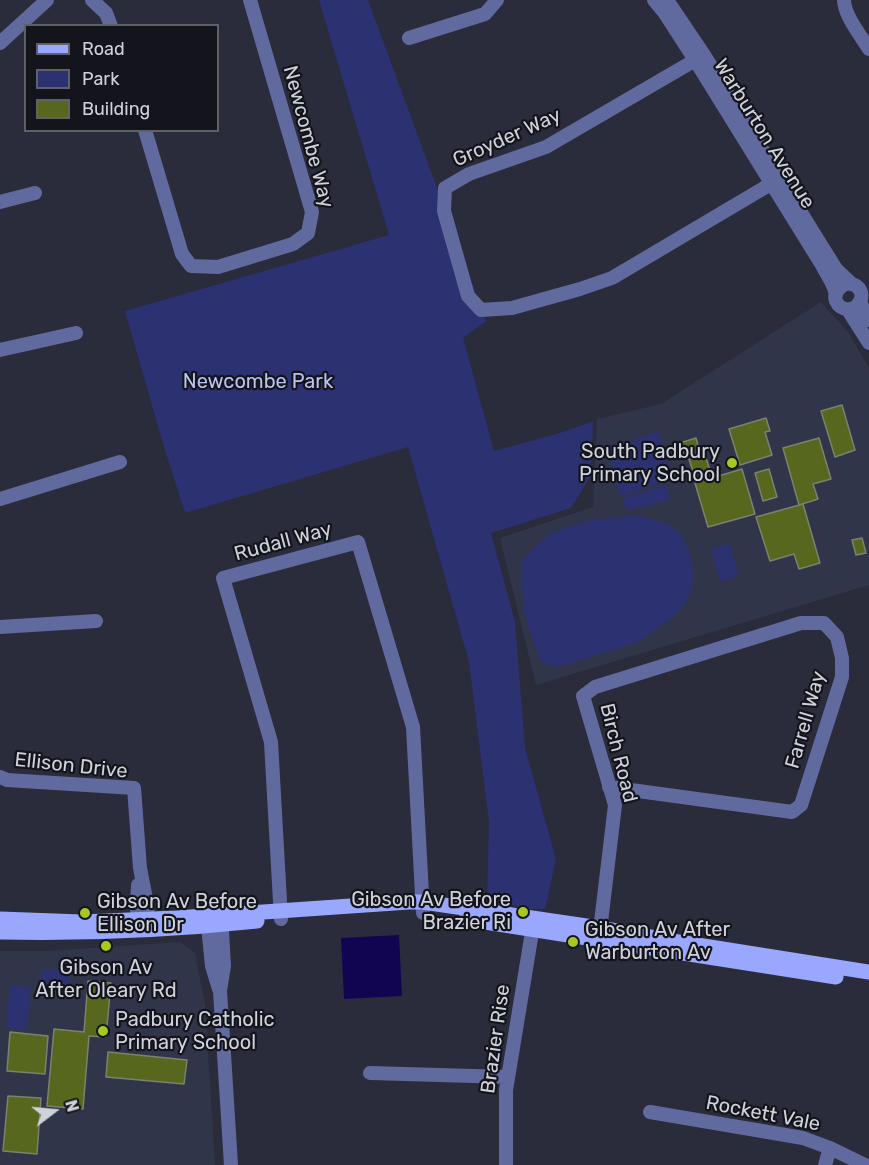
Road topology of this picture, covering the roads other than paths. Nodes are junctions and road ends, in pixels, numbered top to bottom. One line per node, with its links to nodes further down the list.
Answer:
1 (47, 0): 10 (street)
2 (92, 0): 8 (street)
3 (250, 0): 13 (street, Newcombe Way)
4 (497, 0): 9 (street)
5 (654, 0): 12 (street, Warburton Avenue)
6 (668, 0): 12 (street, Warburton Avenue)
7 (844, 0): 11 (street)
8 (110, 24)
9 (409, 38)
10 (0, 44)
11 (869, 49)
12 (699, 57): 14 (street, Warburton Avenue); 14 (street, Groyder Way)
13 (146, 132)
14 (775, 180): 17 (street, Warburton Avenue); 18 (street, Warburton Avenue)
15 (35, 193): 16 (street)
16 (0, 202)
17 (860, 290): 18 (street); 19 (street); 20 (street, Warburton Avenue)
18 (836, 293): 19 (street)
19 (848, 310): 22 (street)
20 (869, 320)
21 (76, 333): 23 (street)
22 (869, 343)
23 (0, 350)
24 (120, 462): 25 (street)
25 (0, 499)
26 (96, 621): 27 (street)
27 (0, 627)
28 (595, 687): 30 (street, Birch Road); 30 (street, Farrell Way)
29 (0, 777): 36 (street, Ellison Drive)
30 (609, 787): 38 (street, Birch Road)
31 (423, 908): 32 (main road); 32 (street, Rudall Way); 35 (main road)
32 (281, 914): 34 (main road)
33 (0, 919): 36 (main road)
34 (214, 920): 36 (main road); 45 (street)
35 (533, 924): 38 (main road); 42 (street, Brazier Rise)
36 (143, 925): 37 (main road)
37 (0, 932)
38 (599, 935): 39 (main road); 40 (main road)
39 (869, 972)
40 (869, 981)
41 (370, 1073): 42 (street)
42 (508, 1077): 46 (street, Brazier Rise)
43 (650, 1112): 44 (street, Rockett Vale)
44 (830, 1148): 47 (street); 48 (street, Rockett Vale)
45 (231, 1165)
46 (506, 1165)
47 (825, 1165)
48 (865, 1165)

